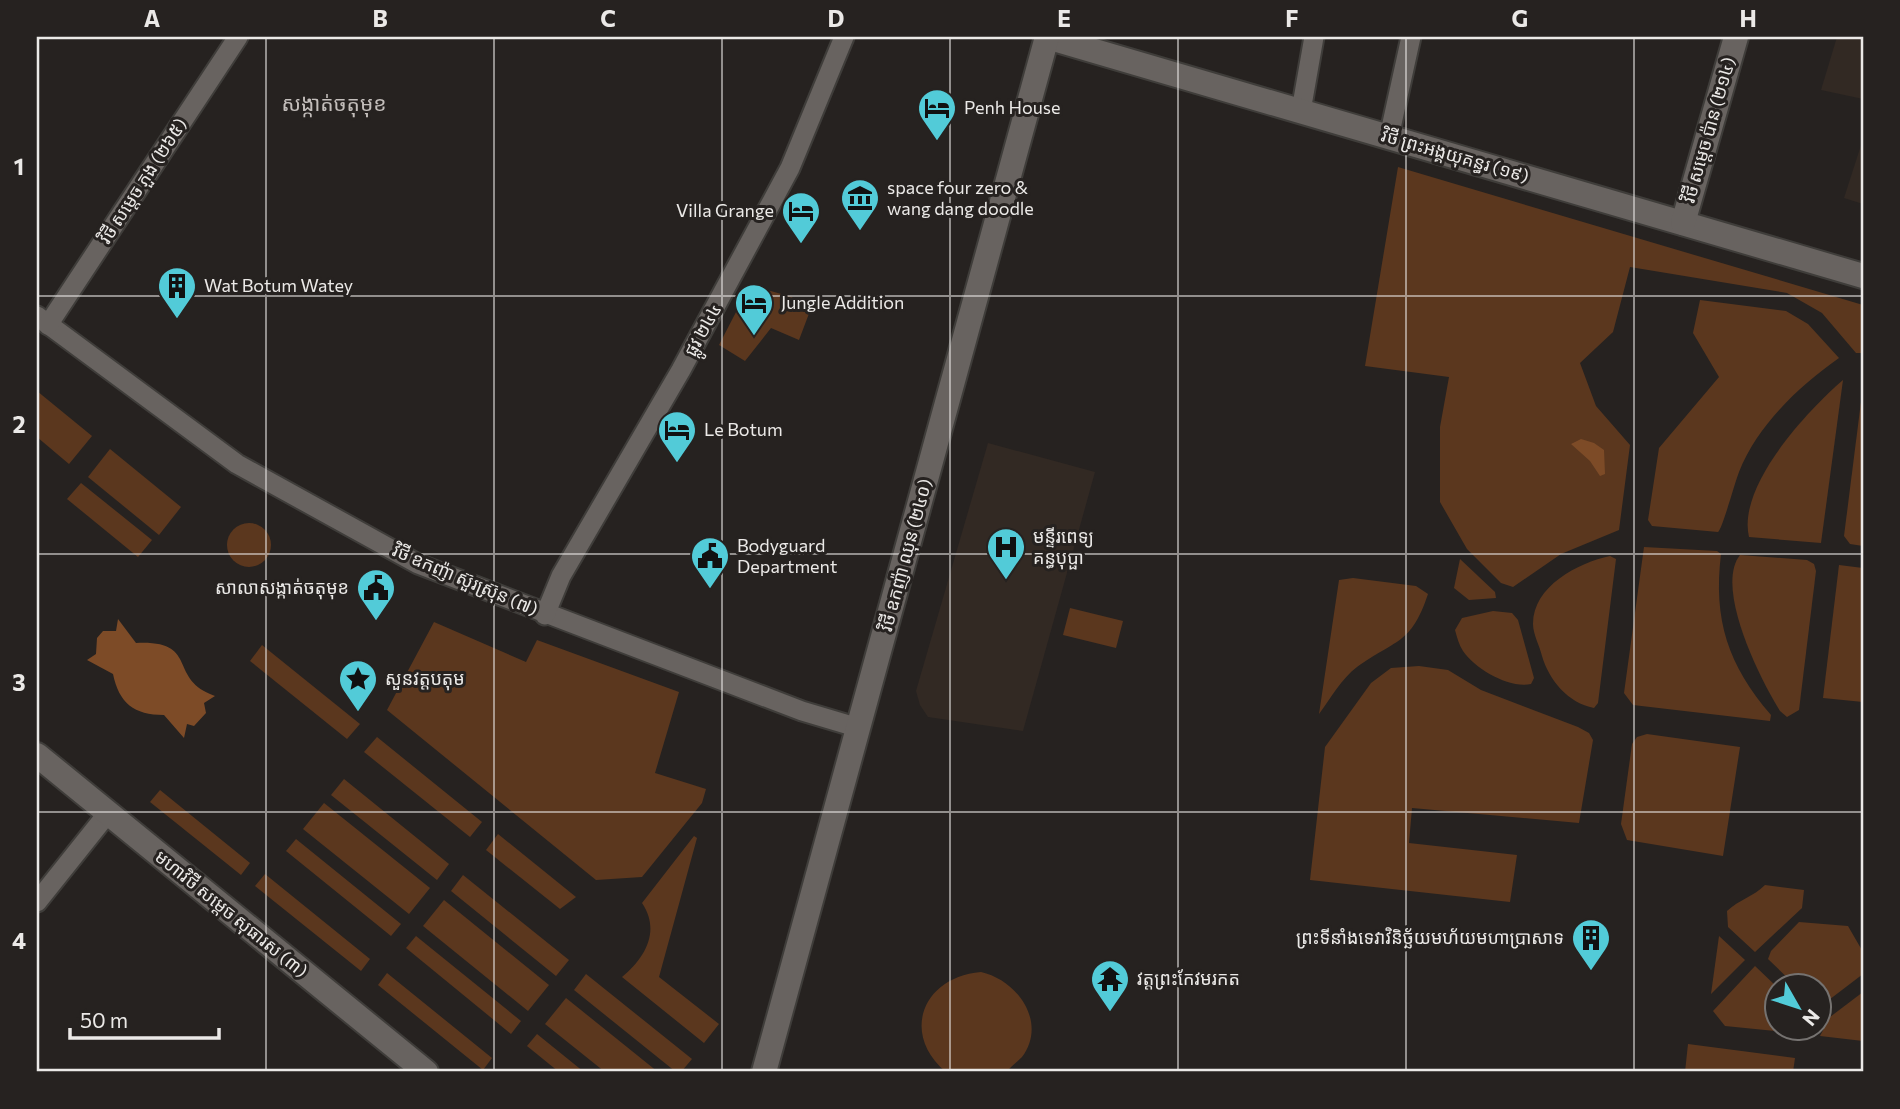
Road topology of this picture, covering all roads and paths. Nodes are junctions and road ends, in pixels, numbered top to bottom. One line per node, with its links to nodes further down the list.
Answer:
1 (237, 37): 11 (street, វិថី សម្តេច ភួង (២៦៥))
2 (844, 37): 12 (street, ផ្លូវ ២៤៤)
3 (1047, 37): 7 (street, វិថី ព្រះអង្គយុគន្ធរ (១៩)); 13 (street, វិថី ឧកញ៉ា ឈុន (២៤០))
4 (1314, 37): 7 (street)
5 (1411, 37): 8 (street)
6 (1736, 37): 9 (street, វិថី សម្តេច ប៉ាន (២១៤))
7 (1301, 111): 8 (street, វិថី ព្រះអង្គយុគន្ធរ (១៩))
8 (1389, 137): 9 (street, វិថី ព្រះអង្គយុគន្ធរ (១៩))
9 (1683, 223): 10 (street, វិថី ព្រះអង្គយុគន្ធរ (១៩))
10 (1863, 276)
11 (42, 321): 12 (street, វិថី ឧកញ៉ា ស៊ួរស៊្រុន (៧))
12 (545, 615): 13 (street, វិថី ឧកញ៉ា ស៊ួរស៊្រុន (៧))
13 (859, 728): 18 (street, វិថី ឧកញ៉ា ឈុន (២៤០))
14 (37, 755): 15 (street, មហាវិថី សម្តេច សុធារស (៣))
15 (108, 813): 16 (street); 17 (street, មហាវិថី សម្តេច សុធារស (៣))
16 (37, 901)
17 (426, 1072)
18 (764, 1072)

